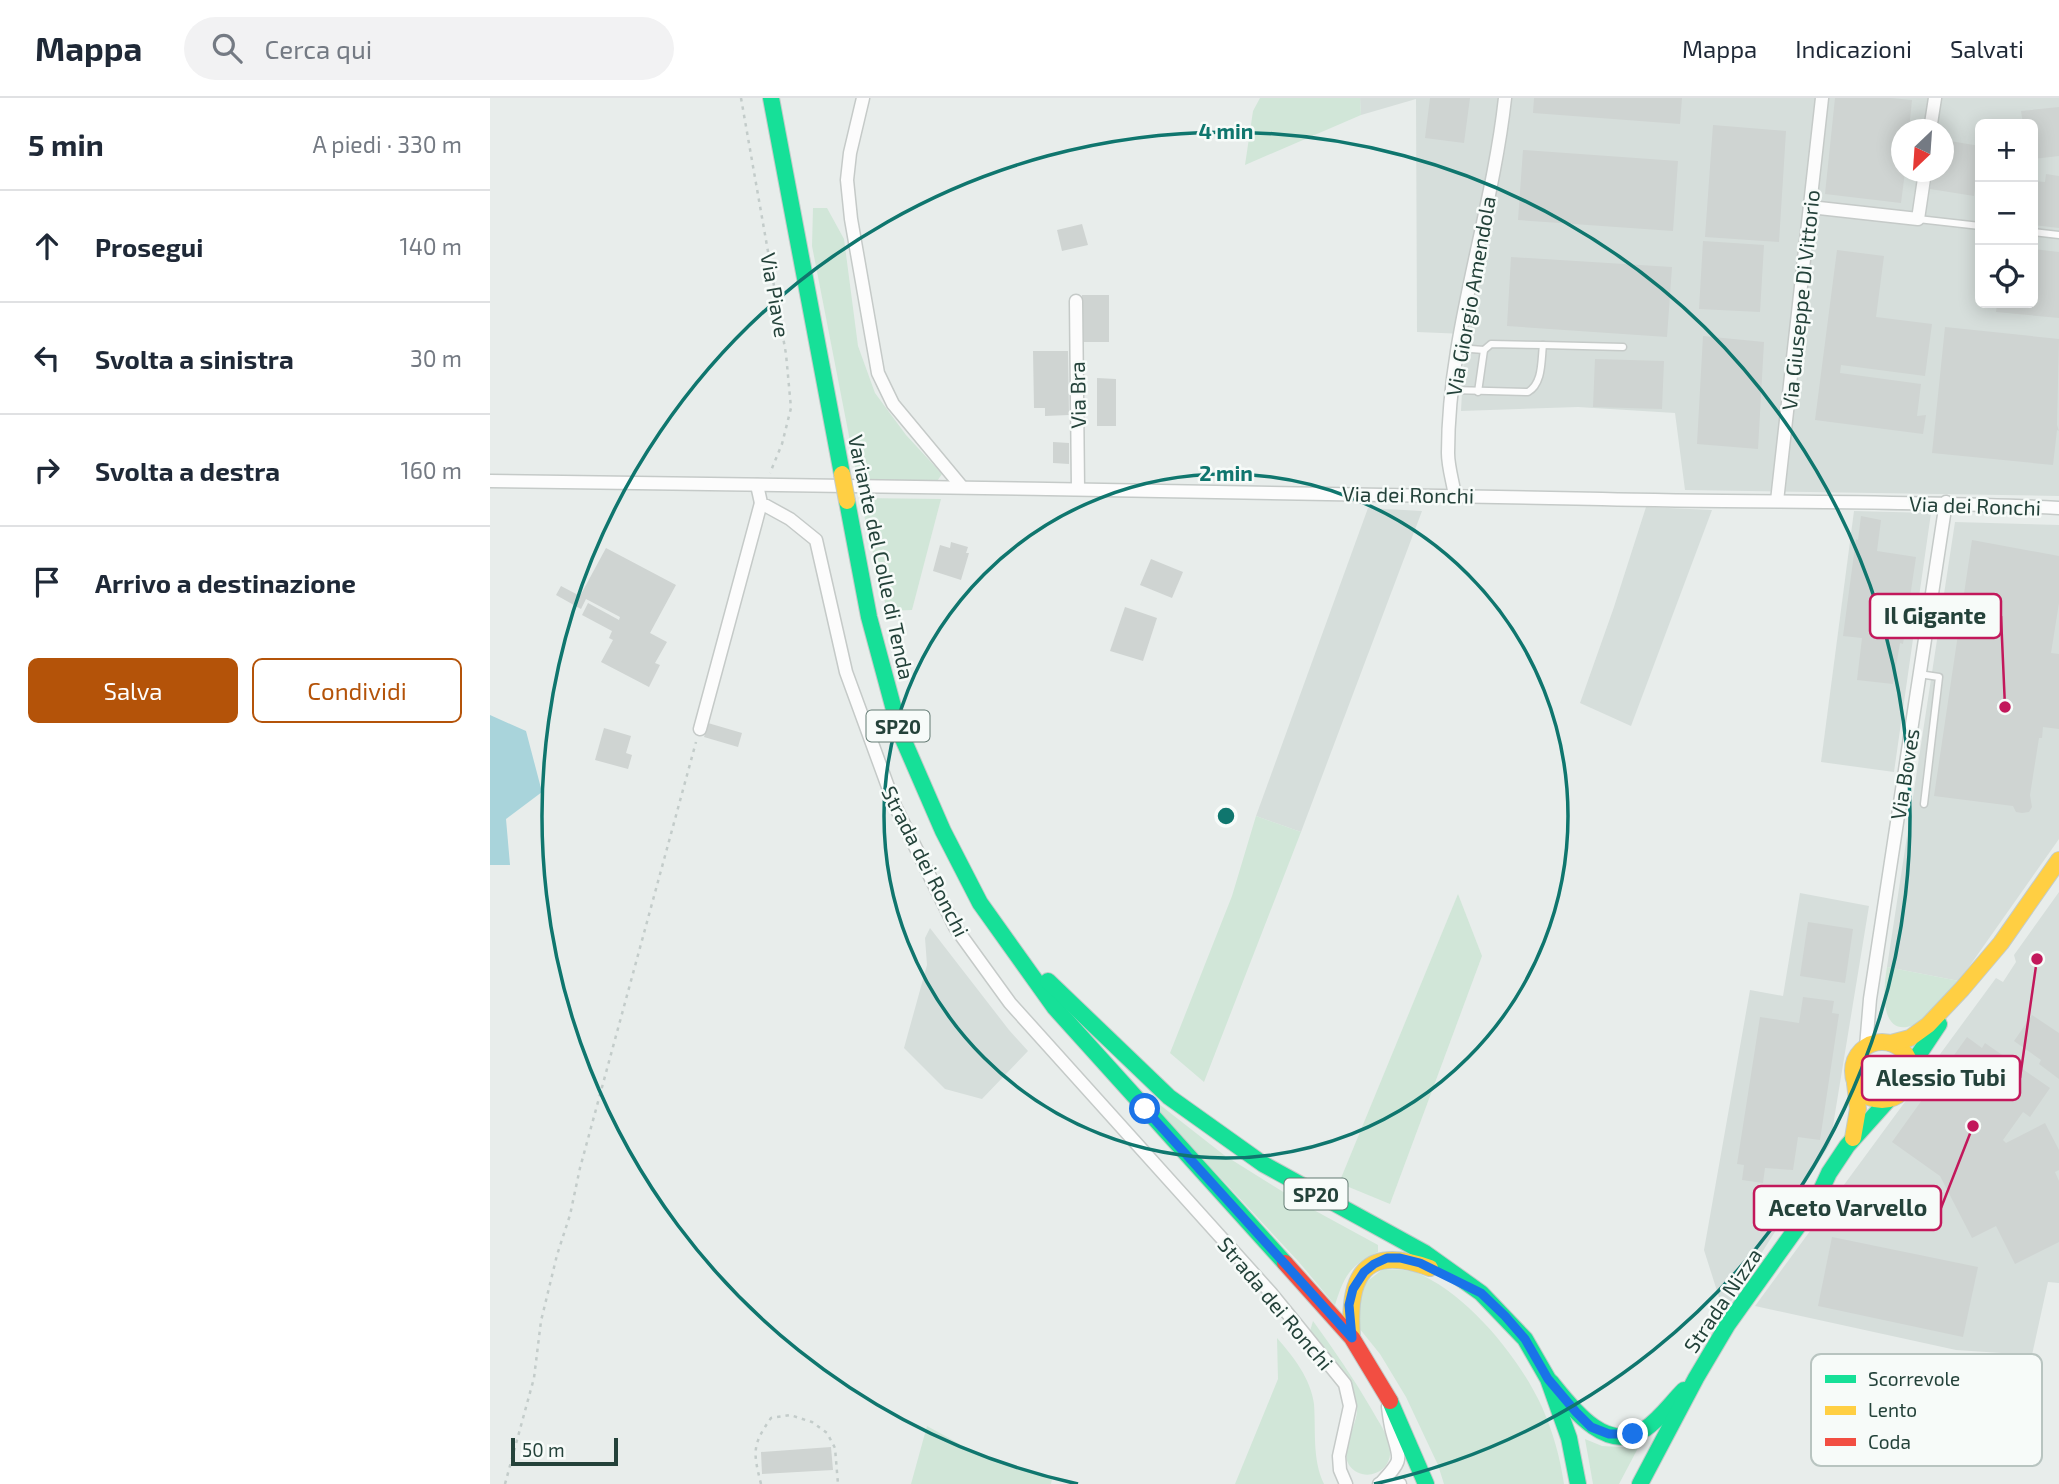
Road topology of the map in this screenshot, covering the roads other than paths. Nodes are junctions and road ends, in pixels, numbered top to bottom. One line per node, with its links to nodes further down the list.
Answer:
1 (771, 98): 33 (main road, Variante del Colle di Tenda / SP20, bridge)
2 (863, 98): 22 (street)
3 (1505, 98): 16 (street, Via Giorgio Amendola)
4 (1822, 98): 8 (street, Via Giuseppe Di Vittorio)
5 (1935, 98): 6 (street)
6 (1932, 119)
7 (1924, 182): 9 (street)
8 (1810, 207): 9 (street); 25 (street, Via Giuseppe Di Vittorio)
9 (1918, 219): 10 (lane)
10 (1975, 225)
11 (2038, 233): 12 (lane)
12 (2059, 235)
13 (1076, 301): 23 (street, Via Bra)
14 (1543, 345): 15 (lane); 17 (lane); 19 (lane)
15 (1623, 347)
16 (1458, 348): 17 (lane); 18 (street, Via Giorgio Amendola)
17 (1484, 350): 19 (lane)
18 (1452, 390): 19 (lane); 24 (street, Via Giorgio Amendola)
19 (1478, 392)
20 (490, 481): 21 (street)
21 (757, 485): 22 (street, Via dei Ronchi); 27 (street)
22 (962, 487): 23 (street, Via dei Ronchi)
23 (1078, 489): 24 (street, Via dei Ronchi)
24 (1455, 496): 25 (street, Via dei Ronchi)
25 (1777, 501): 26 (street, Via dei Ronchi)
26 (1946, 502): 28 (street, Via dei Ronchi); 29 (street, Via Boves)
27 (761, 503): 30 (street); 46 (street, Strada dei Ronchi)
28 (2059, 508)
29 (1919, 674): 31 (lane); 36 (street, Via Boves)
30 (700, 730)
31 (1924, 804)
32 (2059, 860): 34 (main road, Strada Nizza)
33 (1000, 934): 41 (main road, SP20); 42 (main road, Variante del Colle di Tenda / SP20)
34 (1962, 989): 35 (main road, Strada Nizza); 37 (main road, Strada Nizza)
35 (1891, 1044): 36 (main road, Strada Nizza); 37 (main road)
36 (1866, 1047): 38 (main road, Strada Nizza)
37 (1911, 1066): 39 (main road, Strada Nizza)
38 (1855, 1079): 39 (main road); 40 (main road, Strada Nizza)
39 (1889, 1099): 40 (main road, Strada Nizza)
40 (1852, 1141): 43 (main road, Strada Nizza)
41 (1481, 1293): 42 (main road, SP20); 44 (main road, SP20)
42 (1352, 1338): 45 (main road, Variante del Colle di Tenda / SP20)
43 (1696, 1378): 44 (main road); 51 (main road)
44 (1548, 1379): 50 (main road, SP20)
45 (1386, 1395): 47 (street); 49 (main road, Variante del Colle di Tenda / SP20)
46 (1346, 1484)
47 (1380, 1484): 48 (street)
48 (1400, 1484)
49 (1426, 1484)
50 (1578, 1484)
51 (1640, 1484)

